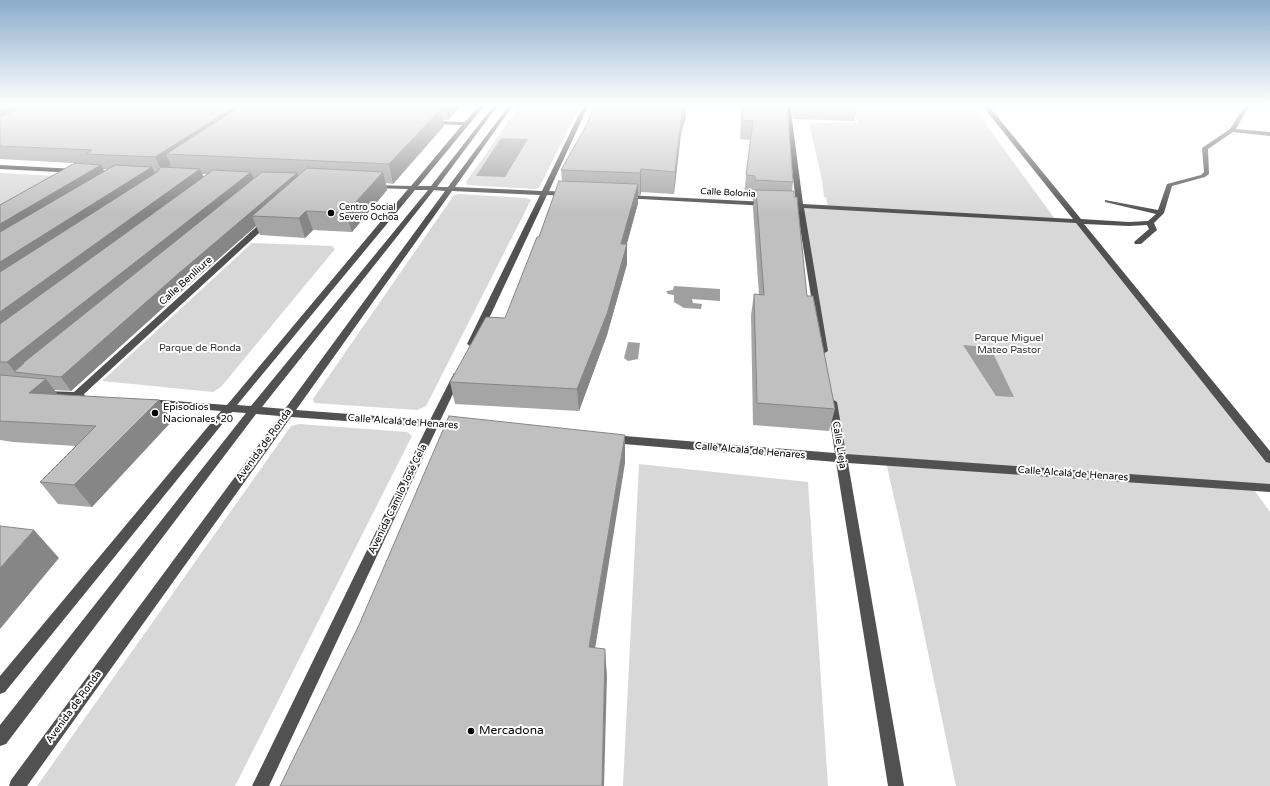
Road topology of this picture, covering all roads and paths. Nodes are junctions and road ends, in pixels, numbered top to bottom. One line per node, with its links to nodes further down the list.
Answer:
1 (452, 141): 13 (street)
2 (469, 141): 14 (street)
3 (486, 141): 15 (street, Avenida de Ronda)
4 (569, 141): 16 (street)
5 (792, 141): 20 (street)
6 (1014, 141): 23 (street)
7 (1216, 141): 21 (street)
8 (0, 167): 9 (street)
9 (74, 171): 10 (street); 11 (street)
10 (82, 171)
11 (61, 178)
12 (366, 185): 13 (street)
13 (413, 188): 14 (street); 34 (street)
14 (432, 189): 15 (street); 35 (street)
15 (450, 190): 16 (street); 36 (street, Avenida de Ronda)
16 (544, 193): 17 (street); 26 (street)
17 (575, 195)
18 (614, 197): 20 (street, Calle Bolonia)
19 (1107, 201): 21 (street)
20 (800, 206): 23 (street, Calle Bolonia); 27 (street)
21 (1161, 213): 24 (street)
22 (275, 215): 31 (street, Calle Benlliure)
23 (1078, 220): 24 (street, Calle Bolonia); 41 (street)
24 (1150, 223): 25 (street)
25 (1138, 242)
26 (468, 352)
27 (825, 364)
28 (462, 366): 37 (street, Avenida Camilo José Cela)
29 (39, 393): 31 (street)
30 (830, 395): 40 (street, Calle Lieja)
31 (76, 396): 32 (street)
32 (92, 397)
33 (138, 401): 34 (street, Calle Alcalá de Henares)
34 (230, 409): 35 (street, Calle Alcalá de Henares); 43 (street)
35 (254, 410): 36 (street, Calle Alcalá de Henares); 44 (street)
36 (287, 413): 37 (street, Calle Alcalá de Henares); 45 (street, Avenida de Ronda)
37 (434, 424): 38 (street, Calle Alcalá de Henares); 46 (street, Avenida Camilo José Cela)
38 (473, 427)
39 (598, 438): 40 (street, Calle Alcalá de Henares)
40 (841, 458): 42 (street, Calle Alcalá de Henares); 47 (street, Calle Lieja)
41 (1270, 459)
42 (1270, 488)
43 (0, 687)
44 (0, 738)
45 (17, 786)
46 (260, 786)
47 (896, 786)

